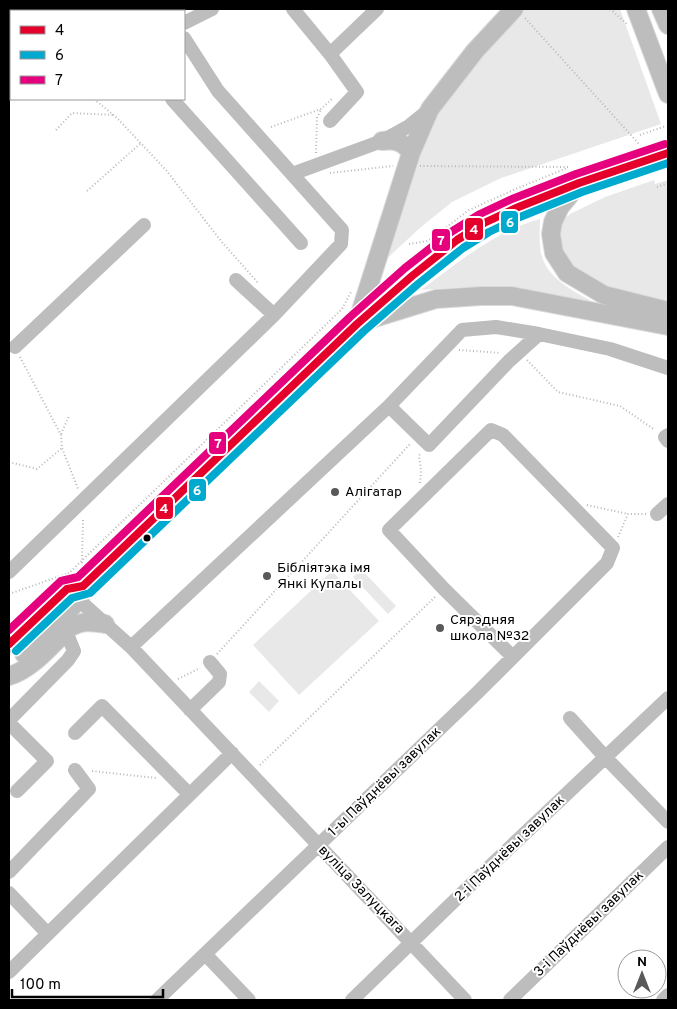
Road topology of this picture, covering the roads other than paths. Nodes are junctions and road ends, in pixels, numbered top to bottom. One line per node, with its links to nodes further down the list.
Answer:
1 (18, 9): 6 (street)
2 (212, 9): 9 (street)
3 (293, 9): 12 (street)
4 (377, 9): 12 (street)
5 (661, 9): 10 (main road)
6 (9, 10)
7 (518, 12): 16 (main road)
8 (632, 17): 13 (main road)
9 (185, 23)
10 (668, 25)
11 (185, 40): 21 (street)
12 (330, 54): 17 (street)
13 (664, 72): 14 (main road)
14 (668, 94)
15 (173, 100): 24 (street)
16 (430, 109): 18 (street); 20 (main road)
17 (330, 121)
18 (382, 141): 20 (main road); 21 (street)
19 (668, 153): 22 (main road)
20 (409, 160): 28 (main road)
21 (292, 174): 27 (street)
22 (579, 183): 26 (main road); 28 (main road)
23 (144, 224): 31 (street)
24 (301, 243)
25 (236, 280): 27 (street)
26 (668, 311)
27 (274, 315): 36 (street)
28 (357, 324): 29 (main road); 37 (main road)
29 (668, 326)
30 (539, 334): 32 (street); 33 (street); 33 (street)
31 (15, 347)
32 (668, 368)
33 (389, 406): 41 (street)
34 (668, 504): 35 (street)
35 (657, 514)
36 (9, 572)
37 (73, 588): 38 (street, вуліца Залуцкага); 40 (main road); 44 (main road)
38 (105, 624): 39 (main road); 41 (street, вуліца Залуцкага)
39 (64, 634): 45 (main road); 49 (street)
40 (9, 644)
41 (131, 647): 47 (street, вуліца Залуцкага)
42 (513, 656): 42 (street, 1-ы Паўднёвы завулак); 57 (street, 1-ы Паўднёвы завулак)
43 (210, 662): 47 (street)
44 (9, 670)
45 (9, 676)
46 (668, 698): 52 (street, 2-і Паўднёвы завулак)
47 (190, 710): 51 (street, вуліца Залуцкага)
48 (570, 718): 52 (street)
49 (9, 721): 54 (street)
50 (75, 733): 55 (street)
51 (232, 753): 55 (street); 57 (street, вуліца Залуцкага)
52 (605, 757): 56 (street); 62 (street, 2-і Паўднёвы завулак)
53 (75, 770): 59 (street)
54 (17, 791)
55 (189, 794): 61 (street)
56 (668, 822)
57 (318, 846): 62 (street, вуліца Залуцкага); 63 (street, 1-ы Паўднёвы завулак)
58 (668, 847): 70 (street, 3-і Паўднёвы завулак)
59 (9, 872)
60 (9, 893): 61 (street)
61 (48, 934): 64 (street)
62 (412, 943): 68 (street, 2-і Паўднёвы завулак); 69 (street, вуліца Залуцкага)
63 (206, 954): 66 (street, 1-ы Паўднёвы завулак); 67 (street)
64 (9, 972)
65 (668, 995): 71 (street)
66 (157, 1000)
67 (249, 1000)
68 (352, 1000)
69 (466, 1000)
70 (510, 1000)
71 (663, 1000)

